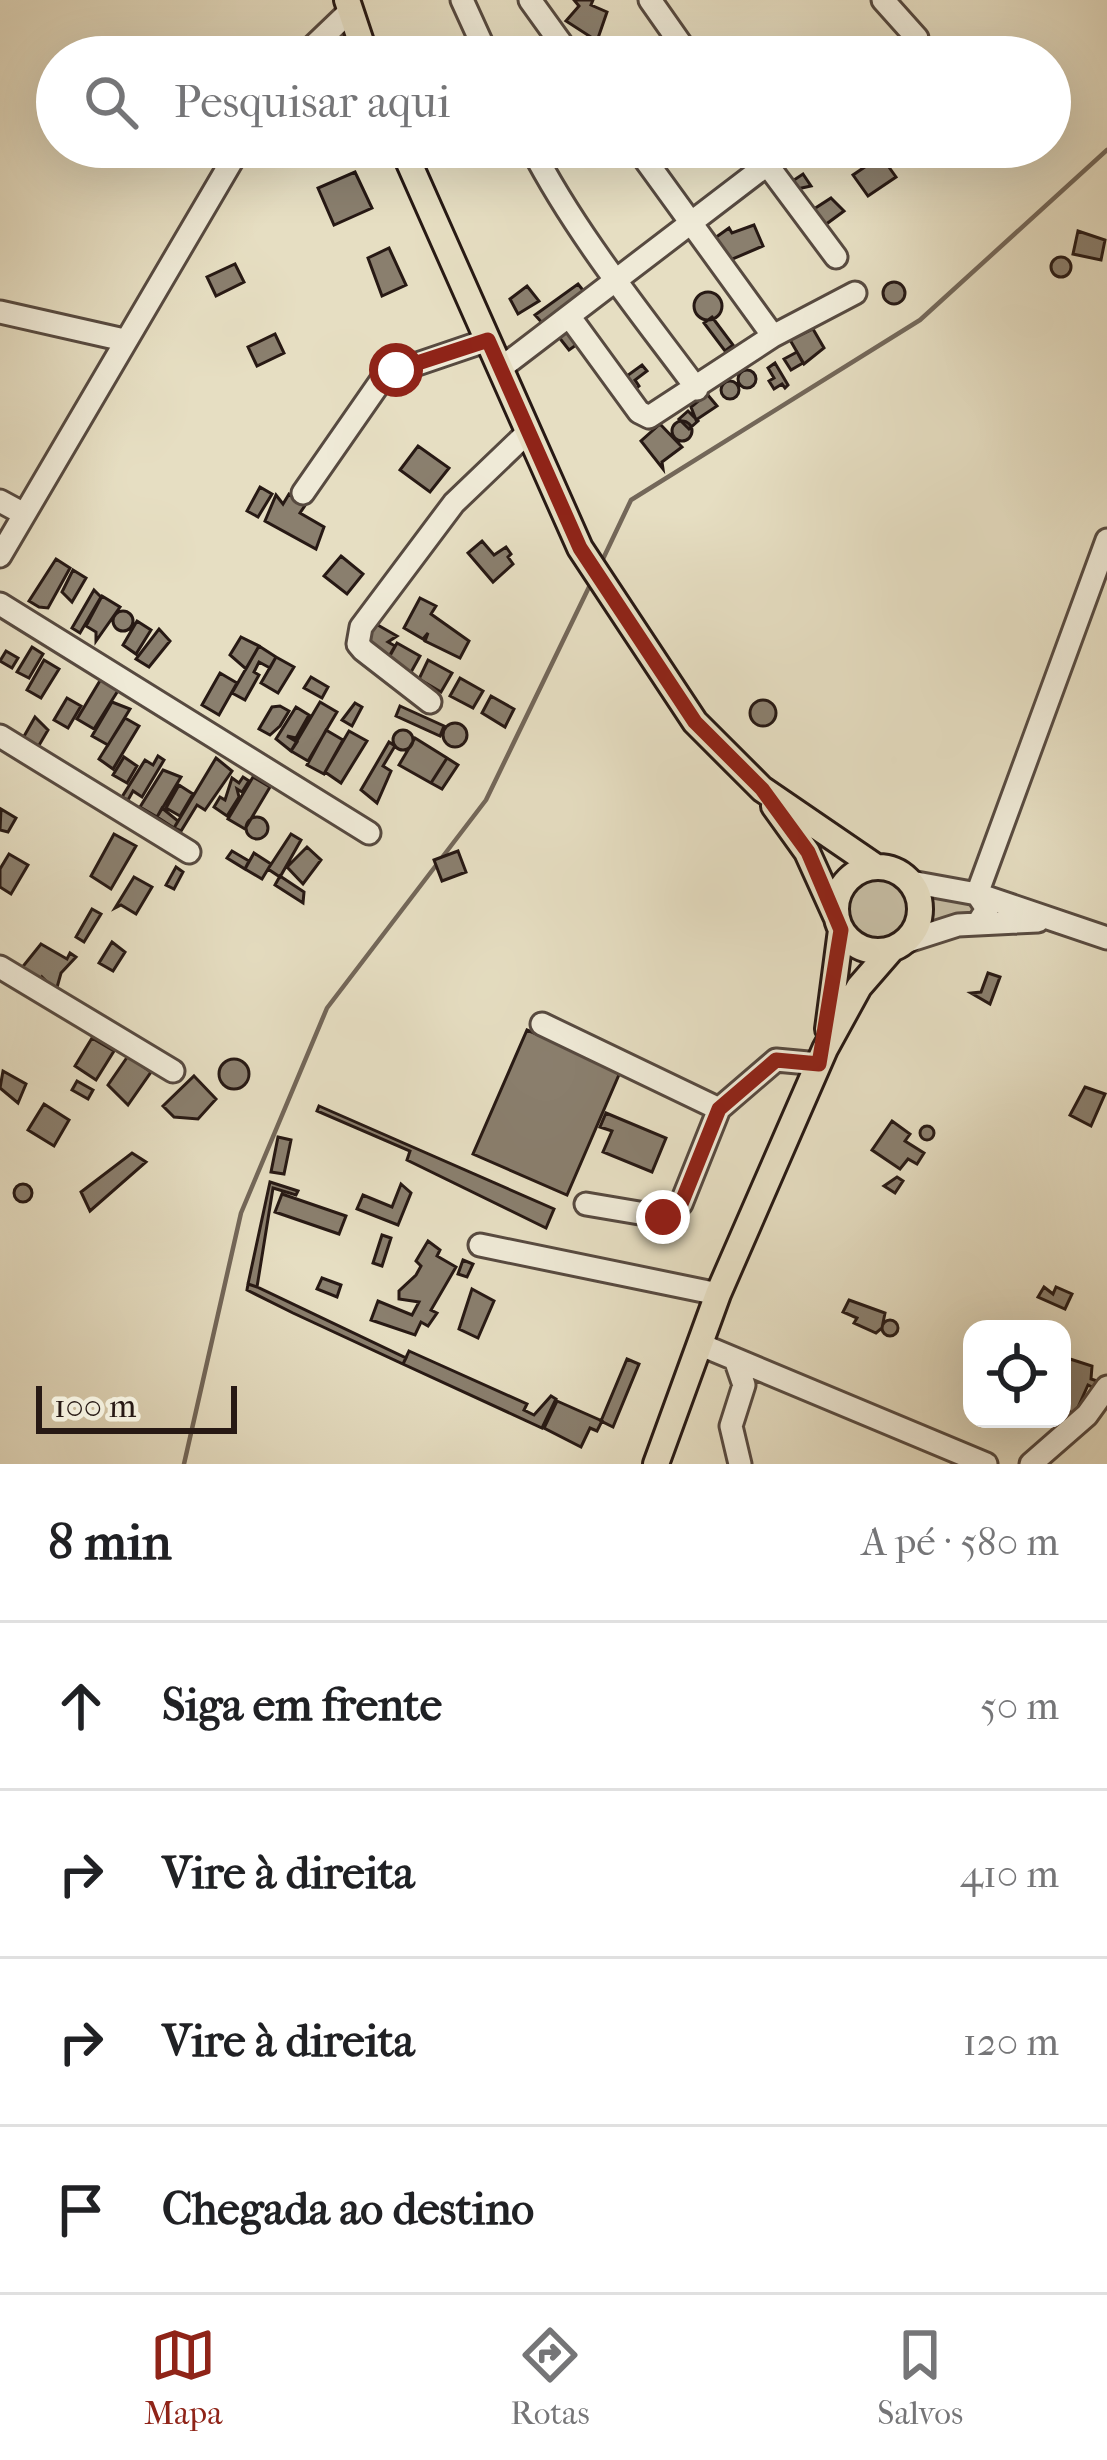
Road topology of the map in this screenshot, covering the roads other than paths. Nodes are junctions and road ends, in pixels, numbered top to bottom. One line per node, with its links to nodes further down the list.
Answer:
1 (462, 0): 8 (street)
2 (530, 0): 9 (street)
3 (650, 0): 10 (street)
4 (883, 0): 11 (street)
5 (348, 6): 6 (street); 7 (main road)
6 (321, 36)
7 (359, 36)
8 (478, 36)
9 (556, 36)
10 (675, 36)
11 (915, 36)
12 (227, 168): 25 (street)
13 (411, 168): 26 (main road)
14 (542, 168): 20 (street)
15 (651, 168): 18 (street)
16 (747, 168): 18 (street)
17 (769, 168): 19 (street)
18 (690, 221): 20 (street); 24 (street)
19 (836, 257)
20 (615, 279): 23 (street); 28 (street)
21 (855, 293): 24 (street)
22 (0, 312): 25 (street)
23 (569, 316): 27 (street); 28 (street)
24 (773, 336): 28 (street)
25 (124, 340): 32 (street)
26 (488, 340): 27 (main road); 30 (street)
27 (501, 368): 29 (main road)
28 (698, 389)
29 (526, 434): 36 (street); 38 (main road)
30 (303, 493)
31 (0, 501): 32 (street)
32 (24, 514): 34 (street)
33 (1107, 540): 43 (street)
34 (0, 556)
35 (0, 604): 39 (street)
36 (430, 702)
37 (0, 736): 40 (street)
38 (762, 789): 41 (main road); 46 (main road)
39 (369, 833)
40 (189, 852)
41 (876, 867): 42 (main road); 46 (main road)
42 (911, 882): 43 (street); 48 (main road)
43 (977, 894): 44 (street); 45 (street)
44 (1050, 920): 45 (street); 47 (street)
45 (978, 922): 48 (street)
46 (839, 923): 48 (main road); 51 (main road)
47 (1107, 938)
48 (899, 946): 51 (main road)
49 (0, 967): 52 (street)
50 (542, 1024): 53 (street)
51 (822, 1057): 53 (street); 56 (main road)
52 (173, 1071)
53 (719, 1109): 54 (street)
54 (586, 1204)
55 (480, 1245): 56 (street)
56 (718, 1294): 57 (main road)
57 (699, 1344): 58 (street); 60 (main road)
58 (734, 1359): 61 (street); 62 (street)
59 (1107, 1387): 63 (street)
60 (656, 1464)
61 (740, 1464)
62 (986, 1464)
63 (1031, 1464)

